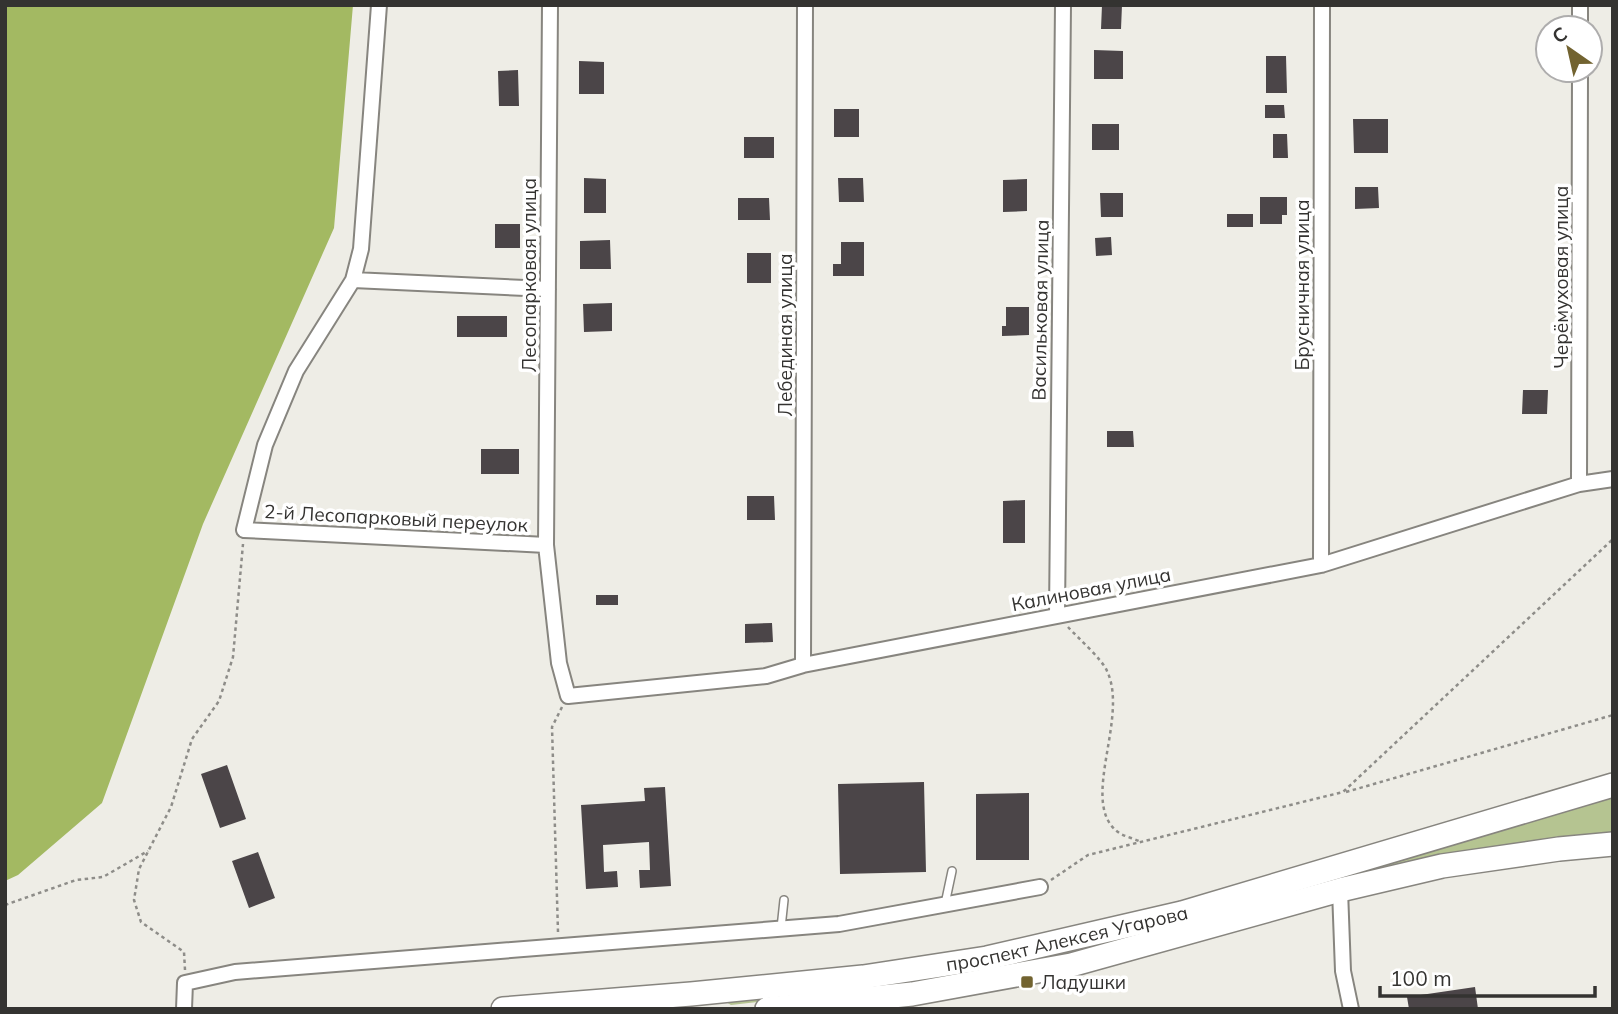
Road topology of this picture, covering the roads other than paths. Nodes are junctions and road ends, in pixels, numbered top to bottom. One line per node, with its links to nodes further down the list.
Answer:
1 (379, 5): 7 (street)
2 (550, 5): 8 (street, Лесопарковая улица)
3 (805, 5): 14 (street, Лебединая улица)
4 (1063, 5): 13 (street, Васильковая улица)
5 (1322, 5): 12 (street, Брусничная улица)
6 (1580, 84): 10 (street, Черёмуховая улица)
7 (352, 280): 8 (street); 11 (street, 2-й Лесопарковый переулок)
8 (548, 289): 11 (street, Лесопарковая улица)
9 (1613, 479): 10 (street, Калиновая улица)
10 (1580, 484): 12 (street, Калиновая улица)
11 (546, 545): 15 (street, Лесопарковая улица)
12 (1321, 565): 13 (street, Калиновая улица)
13 (1057, 615): 14 (street, Калиновая улица)
14 (803, 665): 15 (street, Калиновая улица)
15 (568, 696)
16 (1613, 785): 24 (main road, проспект Алексея Угарова)
17 (1613, 844): 20 (main road, проспект Алексея Угарова)
18 (951, 871): 22 (lane)
19 (1040, 887): 22 (street)
20 (1339, 890): 27 (main road, проспект Алексея Угарова); 28 (street)
21 (784, 900): 23 (lane)
22 (944, 904): 23 (street)
23 (781, 929): 25 (street)
24 (692, 1001): 26 (main road, проспект Алексея Угарова)
25 (184, 1009)
26 (503, 1009)
27 (767, 1009)
28 (1351, 1009)

